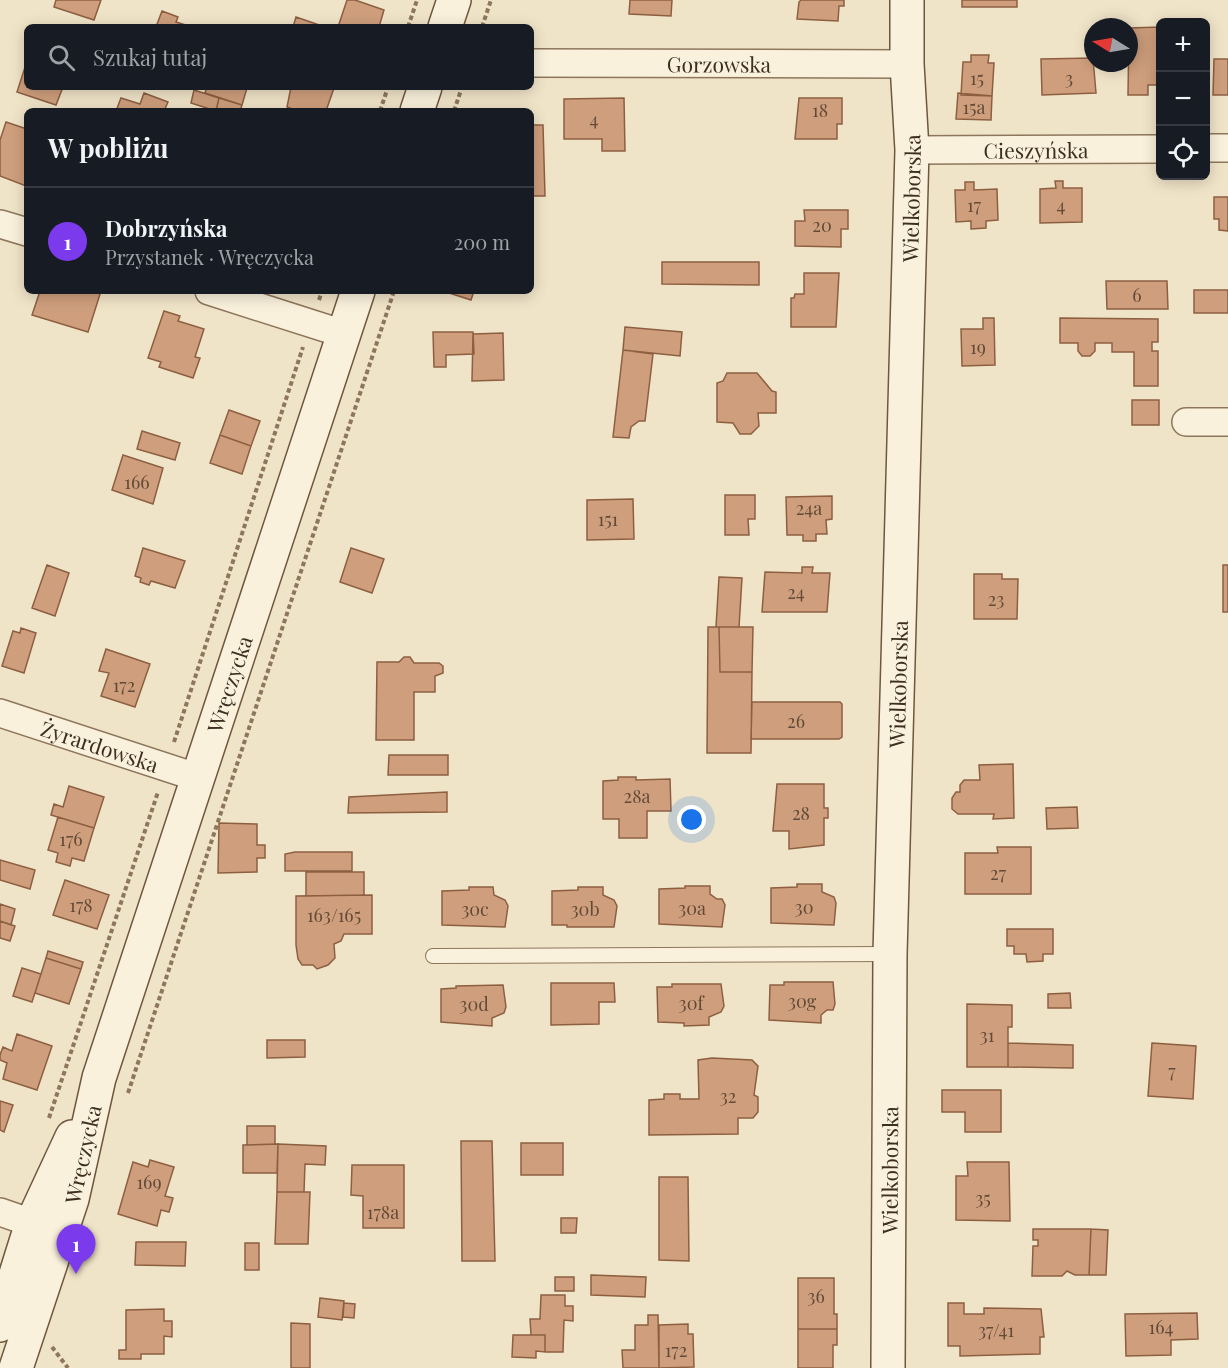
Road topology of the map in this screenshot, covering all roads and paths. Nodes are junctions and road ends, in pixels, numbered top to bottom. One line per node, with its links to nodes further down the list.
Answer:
1 (417, 0): 5 (path)
2 (454, 0): 6 (main road)
3 (491, 0): 7 (path)
4 (907, 0): 9 (main road, Wielkoborska)
5 (409, 24)
6 (446, 24)
7 (483, 24)
8 (534, 63): 9 (street, Gorzowska)
9 (907, 64): 19 (main road, Wielkoborska)
10 (387, 90): 13 (path)
11 (424, 90): 14 (main road)
12 (461, 90): 15 (path)
13 (381, 108)
14 (418, 108)
15 (455, 108)
16 (1210, 148): 17 (street)
17 (1228, 148)
18 (1156, 149): 19 (street, Cieszyńska)
19 (912, 150): 33 (main road, Wielkoborska)
20 (0, 224): 21 (street)
21 (24, 231)
22 (219, 294): 25 (street)
23 (357, 294): 25 (main road, Wręczycka)
24 (393, 294): 36 (path)
25 (344, 334): 31 (main road, Wręczycka)
26 (304, 345): 30 (path)
27 (1186, 422): 28 (street)
28 (1228, 422)
29 (0, 713): 31 (street, Żyrardowska)
30 (171, 751)
31 (199, 778): 35 (main road, Wręczycka)
32 (158, 790): 37 (path)
33 (890, 954): 34 (lane); 44 (main road, Wielkoborska)
34 (433, 956)
35 (99, 1078): 39 (main road, Wręczycka); 40 (main road, Wręczycka)
36 (125, 1102)
37 (47, 1124)
38 (0, 1212): 39 (street)
39 (32, 1223): 40 (main road, Wręczycka)
40 (27, 1331): 41 (main road, Wręczycka); 42 (main road); 43 (path)
41 (16, 1368)
42 (33, 1368)
43 (68, 1368)
44 (888, 1368)

